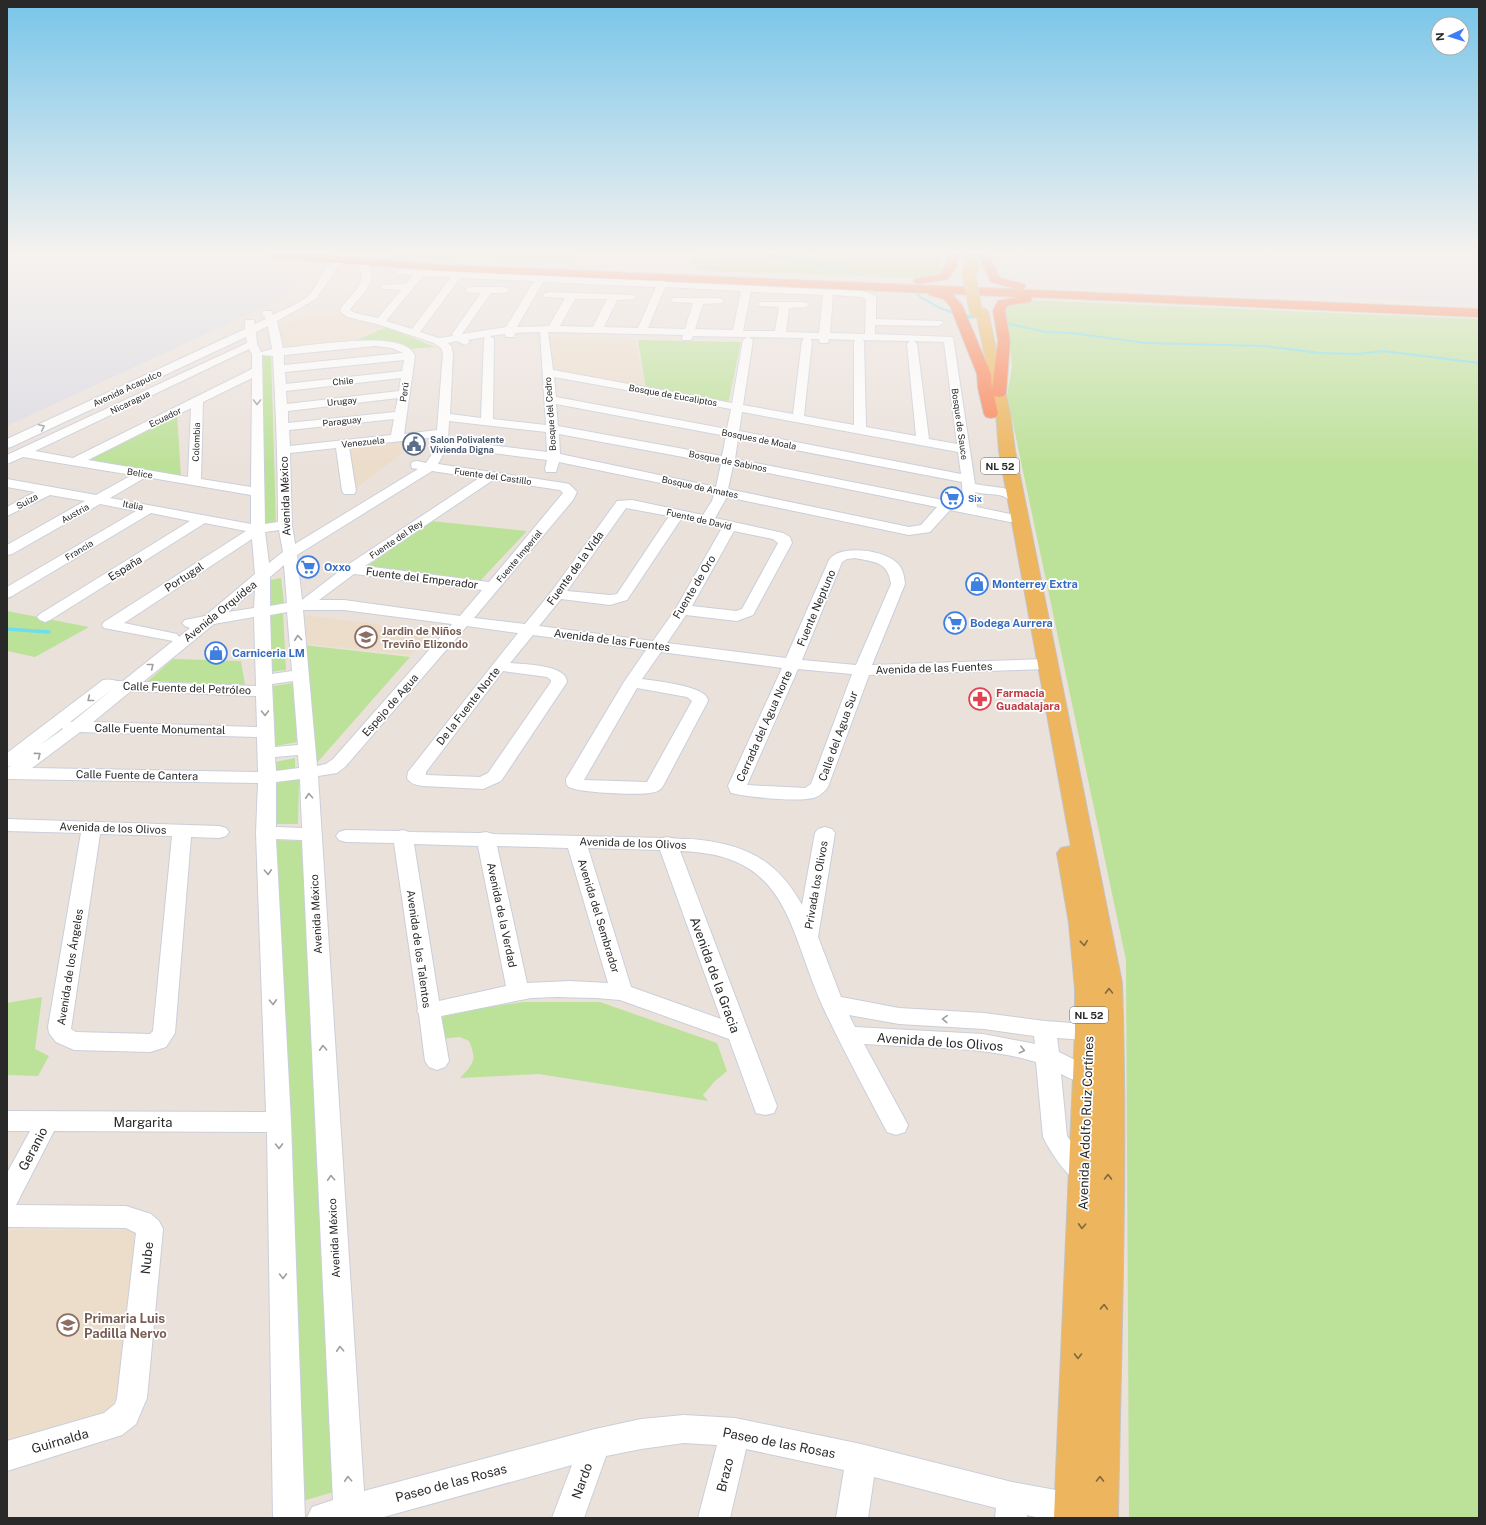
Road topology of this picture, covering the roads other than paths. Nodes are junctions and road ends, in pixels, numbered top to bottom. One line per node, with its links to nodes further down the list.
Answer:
1 (262, 326): 28 (street, Avenida Acapulco)
2 (271, 326): 38 (street, Avenida México)
3 (393, 326): 23 (street)
4 (419, 326): 23 (street)
5 (463, 326): 31 (street)
6 (513, 326): 21 (street)
7 (553, 326): 22 (street)
8 (598, 326): 19 (street)
9 (644, 326): 20 (street)
10 (690, 326): 25 (street)
11 (739, 326): 24 (street)
12 (781, 326): 26 (street)
13 (825, 326): 30 (street)
14 (871, 326): 27 (street)
15 (964, 326): 51 (highway)
16 (982, 326): 45 (main road)
17 (982, 326): 51 (main road)
18 (1002, 326): 45 (highway)
19 (596, 330): 20 (street); 22 (street)
20 (642, 331): 25 (street)
21 (510, 332): 22 (street); 29 (street); 31 (street)
22 (549, 332): 25 (street); 42 (street, Bosque del Cedro)
23 (414, 333): 36 (street)
24 (737, 334): 25 (street); 26 (street)
25 (687, 335): 32 (street)
26 (780, 335): 30 (street)
27 (870, 337): 30 (street); 35 (street)
28 (253, 338): 38 (street); 41 (street); 59 (street, Avenida Acapulco); 63 (street, Avenida Acapulco, one-way to 28); 68 (street, Nicaragua)
29 (489, 339): 31 (street); 55 (street)
30 (824, 339): 33 (street); 34 (street)
31 (462, 340): 36 (street)
32 (748, 340): 33 (street); 49 (street)
33 (807, 341): 54 (street)
34 (859, 342): 37 (street); 58 (street)
35 (949, 342): 37 (street); 65 (street, Bosque de Sauce)
36 (442, 344): 53 (street)
37 (912, 344): 62 (street)
38 (278, 352): 39 (street); 40 (street, Avenida México)
39 (407, 353): 40 (street); 43 (street, Perú)
40 (279, 369): 44 (street, Avenida México)
41 (256, 371): 48 (street, Ecuador); 82 (street, one-way to 82)
42 (547, 372): 47 (street, Bosque del Cedro); 49 (street, Bosque de Eucaliptos)
43 (407, 374): 44 (street, Chile); 46 (street, Perú)
44 (279, 388): 50 (street, Avenida México)
45 (999, 393): 85 (main road)
46 (403, 394): 50 (street, Urugay); 52 (street, Perú)
47 (550, 399): 57 (street, Bosque del Cedro); 60 (street, Bosques de Moala)
48 (197, 402): 71 (street, Ecuador); 75 (street, Colombia)
49 (737, 407): 54 (street, Bosque de Eucaliptos); 60 (street)
50 (281, 408): 56 (street, Avenida México)
51 (990, 414): 85 (main road, NL 52)
52 (401, 415): 56 (street, Paraguay); 61 (street, Perú)
53 (444, 417): 55 (street, Bosque de Sabinos); 67 (street)
54 (798, 418): 58 (street, Bosque de Eucaliptos)
55 (487, 421): 57 (street, Bosque de Sabinos)
56 (283, 427): 66 (street, Avenida México)
57 (552, 429): 70 (street, Bosque de Sabinos); 72 (street, Bosque del Cedro)
58 (860, 429): 62 (street, Bosque de Eucaliptos)
59 (7, 433)
60 (732, 433): 70 (street); 77 (street, Bosques de Moala)
61 (397, 438): 64 (street, Venezuela); 67 (street, Venezuela)
62 (923, 442): 65 (street, Bosque de Eucaliptos)
63 (7, 444)
64 (342, 444): 66 (street, Venezuela); 80 (street)
65 (964, 449): 77 (street, Bosque de Sauce)
66 (284, 450): 93 (street, Avenida México)
67 (434, 452): 72 (street, Bosque de Amates); 74 (street, Fuente del Castillo); 96 (street, Avenida Orquídea)
68 (22, 453): 69 (street, Nicaragua); 71 (street, Belice)
69 (7, 460)
70 (728, 461): 81 (street); 84 (street, Bosque de Sabinos)
71 (74, 462): 73 (street, Belice)
72 (549, 471): 74 (street, Fuente del Castillo); 78 (street, Fuente del Castillo); 81 (street, Bosque de Amates)
73 (143, 474): 75 (street, Belice); 83 (street, Austria)
74 (491, 476): 99 (street, Fuente del Rey)
75 (194, 482): 82 (street, Belice)
76 (7, 483): 79 (street, Italia)
77 (968, 483): 85 (street, Bosques de Moala); 88 (street, Bosque de Sauce)
78 (568, 490): 101 (street, Fuente Imperial)
79 (47, 491): 83 (street, Italia); 89 (street, Suiza)
80 (349, 491)
81 (720, 491): 84 (street, Bosque de Amates); 92 (street)
82 (257, 492): 95 (street)
83 (100, 499): 87 (street, Italia); 97 (street, Austria)
84 (946, 505): 88 (street, Bosque de Sabinos)
85 (1012, 505): 88 (street, Bosque de Sabinos); 115 (main road, Avenida Adolfo Ruiz Cortínes / NL 52)
86 (620, 506): 90 (street, Fuente de David); 103 (street, Fuente de la Vida)
87 (150, 508): 91 (street, Italia); 102 (street, Francia)
88 (970, 510)
89 (7, 512)
90 (678, 513): 92 (street, Fuente de David); 103 (street)
91 (204, 518): 95 (street, Italia); 107 (street, España)
92 (707, 520): 94 (street, Fuente de David)
93 (285, 525): 95 (street); 96 (street, Avenida México)
94 (730, 526): 105 (street, Fuente de Oro); 105 (street, Fuente de David)
95 (258, 528): 100 (street); 112 (street, Portugal)
96 (289, 548): 100 (street, Avenida Orquídea); 104 (street, Avenida México)
97 (7, 551)
98 (843, 554): 114 (street, Fuente Neptuno); 117 (street, Calle del Agua Sur)
99 (351, 569): 101 (street, Fuente del Emperador); 104 (street, Fuente del Rey)
100 (263, 571): 106 (street); 109 (street, Avenida Orquídea); 110 (street, Avenida Orquídea)
101 (493, 587): 108 (street, Fuente Imperial)
102 (7, 592)
103 (557, 594): 111 (street, Fuente de la Vida)
104 (300, 606): 106 (street, Avenida de las Fuentes); 108 (street, Avenida de las Fuentes); 118 (street, Avenida México, one-way to 104)
105 (682, 610): 113 (street, Fuente de Oro)
106 (262, 612): 109 (street, Avenida de las Fuentes); 122 (street)
107 (45, 617)
108 (463, 620): 111 (street, Avenida de las Fuentes); 129 (street, Espejo de Agua)
109 (208, 621): 110 (street, Avenida de las Fuentes); 121 (street, Avenida Orquídea, one-way to 109)
110 (190, 623): 112 (street, Avenida Orquídea)
111 (529, 629): 113 (street, Avenida de las Fuentes); 116 (street, De la Fuente Norte)
112 (171, 637): 120 (street, Avenida Orquídea)
113 (656, 646): 114 (street, Avenida de las Fuentes); 119 (street, Fuente de Oro)
114 (792, 664): 117 (street, Avenida de las Fuentes); 131 (street, Cerrada del Agua Norte)
115 (1042, 664): 117 (street, Avenida de las Fuentes); 150 (main road, Avenida Adolfo Ruiz Cortínes / NL 52, one-way to 150); 155 (main road, one-way to 115)
116 (499, 666): 116 (street, De la Fuente Norte)
117 (862, 670): 131 (street, Calle del Agua Sur)
118 (301, 675): 122 (street, Calle Fuente del Petróleo); 126 (street, Avenida México)
119 (632, 682): 119 (street, Fuente de Oro)
120 (108, 685): 121 (street, Calle Fuente del Petróleo); 123 (street, Avenida Orquídea, one-way to 123)
121 (127, 686): 122 (street, Calle Fuente del Petróleo); 124 (street, Avenida Orquídea)
122 (265, 686): 125 (street, one-way to 125)
123 (55, 726): 124 (street, Calle Fuente Monumental); 128 (street, Avenida Orquídea)
124 (75, 728): 125 (street, Calle Fuente Monumental); 128 (street, Avenida Orquídea, one-way to 124)
125 (266, 732): 127 (street)
126 (307, 749): 127 (street); 129 (street, Avenida México)
127 (266, 753): 130 (street)
128 (9, 771): 130 (street, Calle Fuente de Cantera)
129 (308, 773): 130 (street, Espejo de Agua); 138 (street, Avenida México, one-way to 129)
130 (267, 778): 136 (street)
131 (806, 794)
132 (7, 825): 133 (street, Avenida de los Olivos)
133 (92, 827): 134 (street, Avenida de los Olivos); 134 (street, Avenida de los Ángeles)
134 (182, 831): 135 (street, Avenida de los Olivos)
135 (219, 832)
136 (266, 833): 138 (street); 159 (street, one-way to 159)
137 (825, 833): 144 (street, Privada los Olivos)
138 (312, 834): 170 (street, Avenida México, one-way to 138)
139 (346, 836): 140 (street, Avenida de los Olivos)
140 (403, 836): 141 (street, Avenida de los Olivos); 148 (street, Avenida de los Talentos)
141 (486, 838): 142 (street, Avenida de los Olivos); 145 (street, Avenida de la Verdad)
142 (576, 841): 143 (street, Avenida de los Olivos); 146 (street, Avenida del Sembrador)
143 (667, 844): 144 (street, Avenida de los Olivos); 151 (street, Avenida de la Gracia)
144 (808, 938): 147 (street, Avenida de los Olivos)
145 (518, 992): 146 (street); 148 (street)
146 (622, 992): 151 (street)
147 (833, 1003): 149 (street, Avenida de los Olivos, one-way to 147); 152 (street, Avenida de los Olivos)
148 (428, 1011): 154 (street, Avenida de los Talentos)
149 (1045, 1029): 150 (street, Avenida de los Olivos); 153 (street)
150 (1089, 1032): 155 (main road, Avenida Adolfo Ruiz Cortínes / NL 52)
151 (737, 1033): 156 (street, Avenida de la Gracia)
152 (848, 1035): 153 (street, Avenida de los Olivos, one-way to 153); 160 (street)
153 (1046, 1056): 155 (street, Avenida de los Olivos); 161 (street)
154 (437, 1061)
155 (1099, 1072): 161 (main road, Avenida Adolfo Ruiz Cortínes / NL 52); 171 (main road, one-way to 155)
156 (765, 1106)
157 (7, 1121): 158 (street, Margarita)
158 (47, 1121): 159 (street, Margarita); 162 (street, Geranio)
159 (279, 1122): 172 (street, one-way to 172)
160 (896, 1125)
161 (1084, 1173): 171 (main road, Avenida Adolfo Ruiz Cortínes / NL 52, one-way to 171)
162 (7, 1198)
163 (7, 1216): 164 (street, Nube)
164 (112, 1425): 167 (street, Guirnalda)
165 (735, 1432): 166 (street, Paseo de las Rosas); 168 (street, Paseo de las Rosas); 174 (street, Brazo)
166 (596, 1444): 170 (street, Paseo de las Rosas); 173 (street, Nardo)
167 (7, 1456)
168 (861, 1459): 169 (street, Paseo de las Rosas); 175 (street)
169 (1012, 1508): 171 (street, Paseo de las Rosas)
170 (341, 1515)
171 (1086, 1515)
172 (289, 1518)
173 (568, 1518)
174 (714, 1518)
175 (852, 1518)

